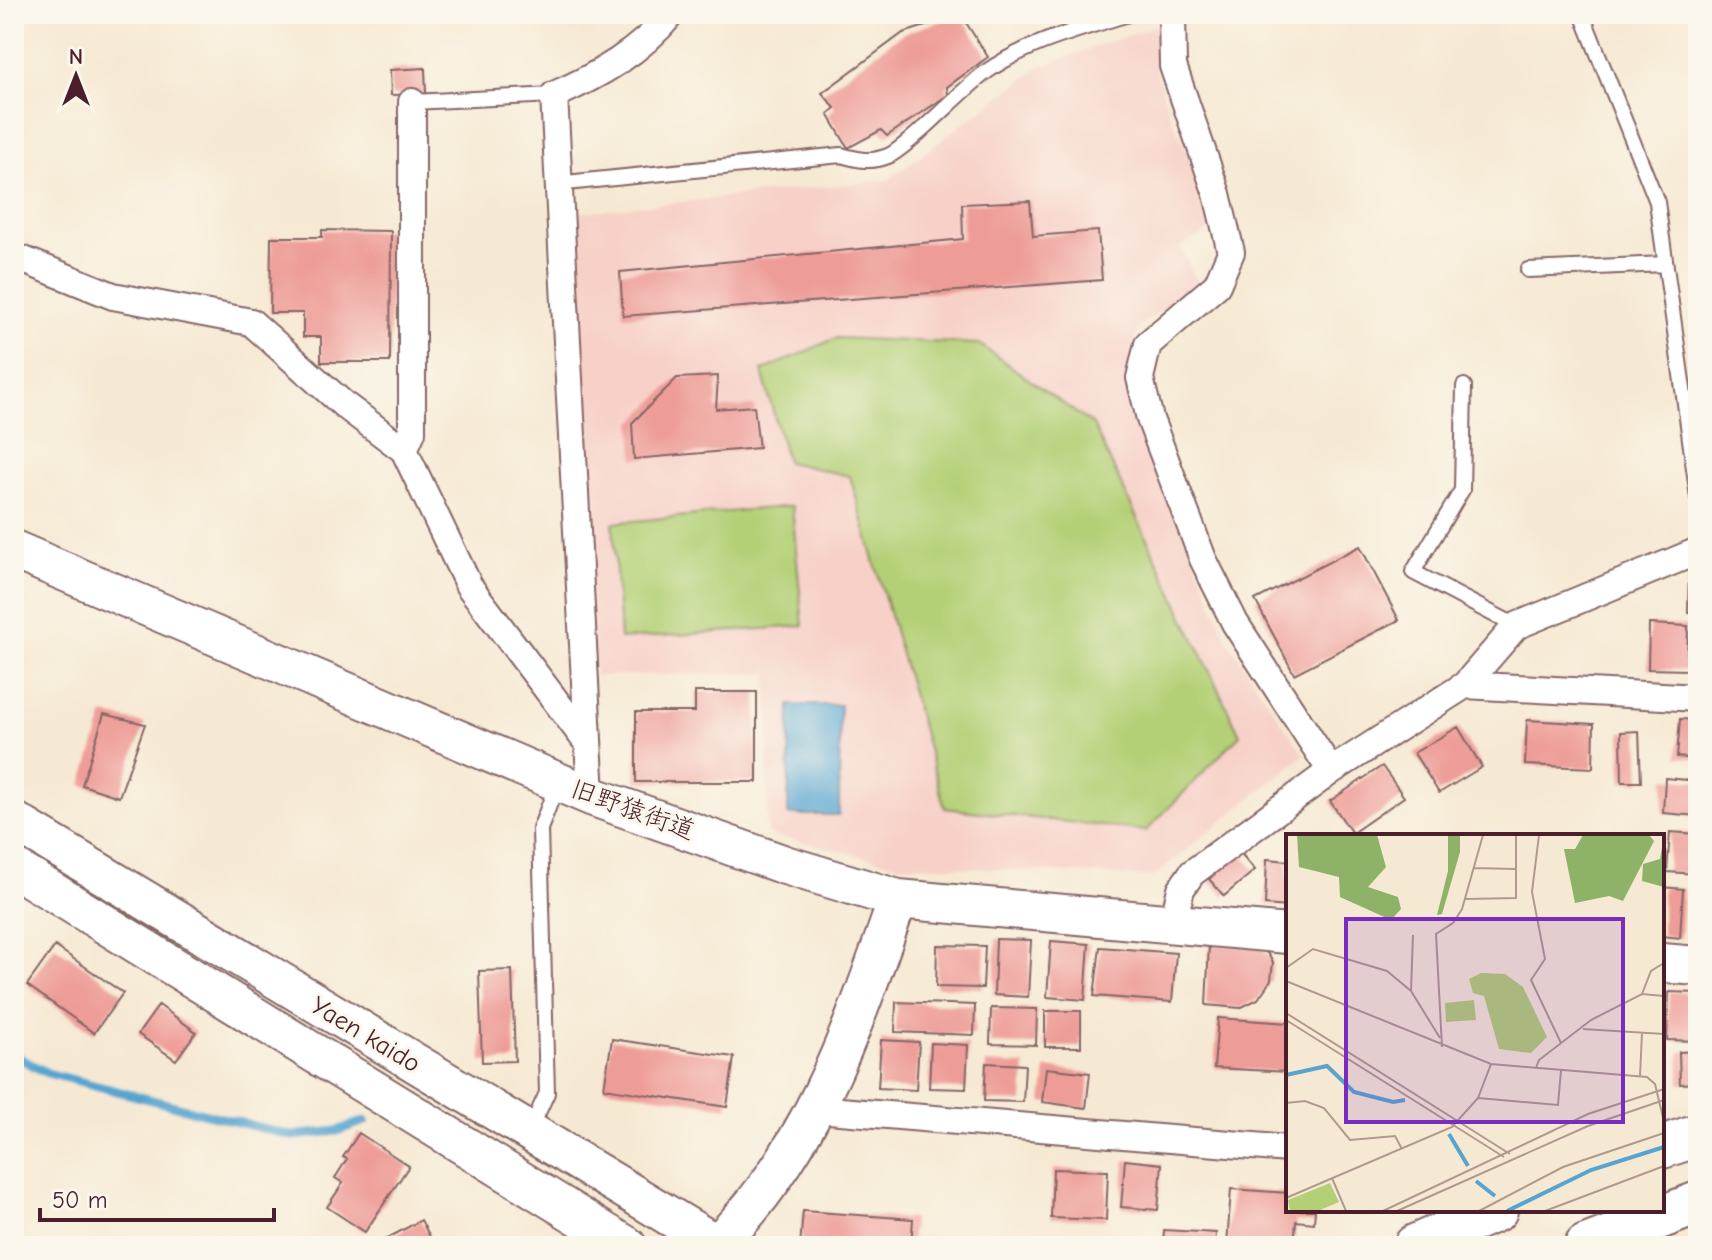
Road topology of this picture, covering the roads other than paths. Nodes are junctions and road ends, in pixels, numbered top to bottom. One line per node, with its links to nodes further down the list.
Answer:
1 (671, 14): 5 (street)
2 (1128, 14): 7 (lane)
3 (1172, 14): 20 (street)
4 (1582, 14): 9 (lane)
5 (554, 95): 6 (lane); 7 (street)
6 (412, 102): 12 (street)
7 (556, 184): 19 (street)
8 (14, 256): 12 (street)
9 (1665, 264): 10 (lane); 13 (lane)
10 (1528, 270)
11 (1464, 386): 16 (lane)
12 (404, 450): 19 (street)
13 (1698, 497)
14 (14, 550): 21 (street, 旧野猿街道)
15 (1698, 551): 16 (street)
16 (1516, 626): 17 (street)
17 (1465, 685): 18 (street); 20 (street)
18 (1698, 698)
19 (586, 741): 21 (street)
20 (1331, 771): 25 (street)
21 (575, 789): 24 (street, 旧野猿街道); 30 (lane)
22 (14, 821): 30 (street, Yaen kaido)
23 (14, 868): 36 (street, Yaen kaido)
24 (898, 899): 25 (street, 旧野猿街道); 29 (street)
25 (1173, 923): 26 (street, 旧野猿街道)
26 (1286, 934)
27 (1664, 963): 28 (street)
28 (1698, 966)
29 (817, 1109): 33 (street); 37 (street)
30 (529, 1132): 37 (street, Yaen kaido)
31 (1698, 1135): 32 (main road)
32 (1664, 1146)
33 (1286, 1149)
34 (1698, 1203): 39 (main road)
35 (1492, 1212): 38 (main road)
36 (627, 1246)
37 (717, 1246)
38 (1415, 1246)
39 (1586, 1246)

